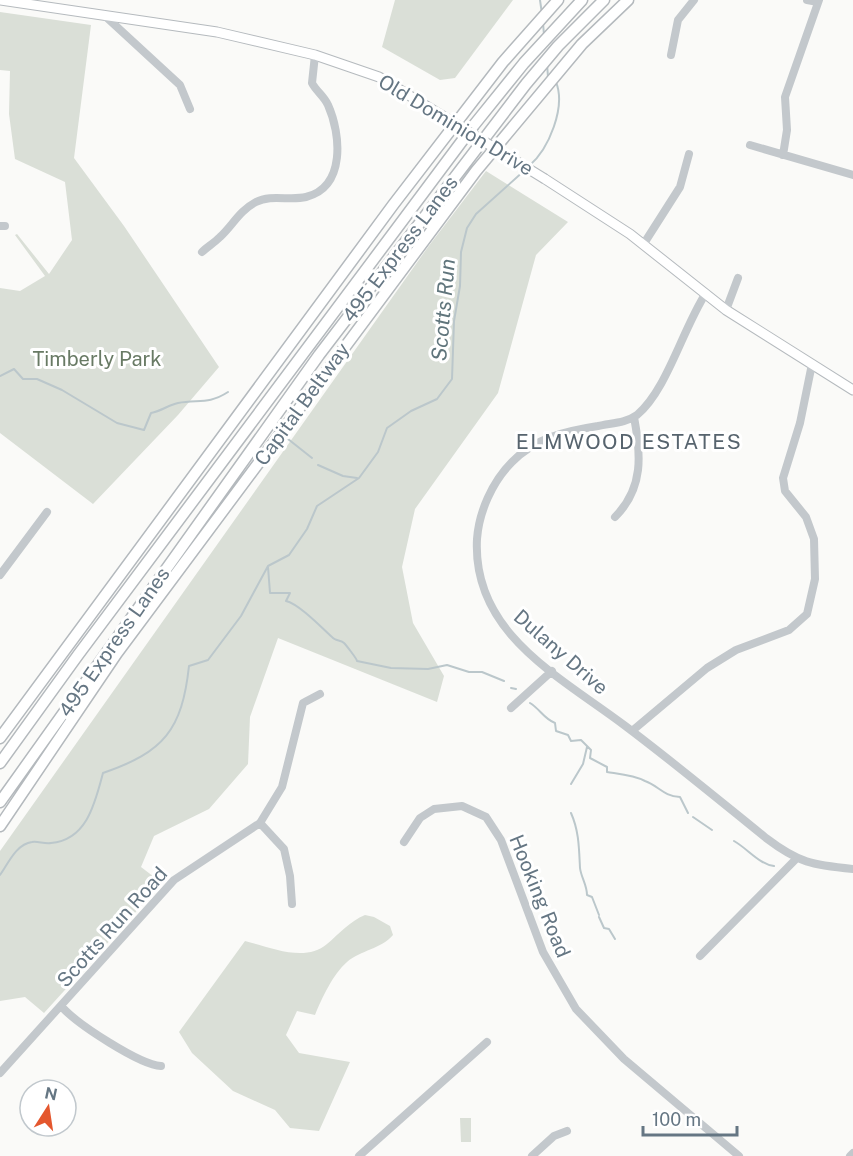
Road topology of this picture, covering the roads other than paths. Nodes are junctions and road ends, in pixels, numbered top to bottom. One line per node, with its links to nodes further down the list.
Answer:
1 (0, 0): 9 (main road, Old Dominion Drive)
2 (582, 0): 33 (highway, 495 Express Lanes)
3 (604, 0): 34 (highway, 495 Express Lanes)
4 (628, 0): 36 (highway, Capital Beltway)
5 (693, 0): 11 (street)
6 (807, 0): 7 (street)
7 (819, 1): 15 (street)
8 (557, 2): 32 (highway)
9 (104, 15): 10 (main road, Old Dominion Drive); 12 (street)
10 (315, 55): 17 (main road, Old Dominion Drive, bridge); 18 (street)
11 (670, 56)
12 (190, 109)
13 (750, 145): 15 (street)
14 (689, 154): 17 (street)
15 (783, 155): 16 (street)
16 (853, 175)
17 (643, 245): 20 (main road, Old Dominion Drive)
18 (202, 252)
19 (738, 278): 21 (street)
20 (706, 293): 21 (main road, Old Dominion Drive); 24 (street)
21 (726, 310): 22 (main road, Old Dominion Drive)
22 (812, 364): 23 (main road, Old Dominion Drive); 31 (street)
23 (853, 390)
24 (634, 417): 26 (street); 28 (street, Dulany Drive)
25 (47, 512): 27 (street)
26 (615, 517)
27 (0, 574)
28 (552, 671): 30 (street); 31 (street, Dulany Drive)
29 (320, 694): 35 (street, Scotts Run Road)
30 (512, 708)
31 (632, 732): 38 (street, Dulany Drive)
32 (0, 738)
33 (0, 763)
34 (0, 802)
35 (260, 823): 40 (street); 42 (street, Scotts Run Road)
36 (0, 826)
37 (404, 842): 49 (street, Hooking Road)
38 (796, 859): 39 (street, Dulany Drive); 41 (street)
39 (853, 869)
40 (292, 904)
41 (700, 956)
42 (62, 1007): 44 (street); 45 (street, Scotts Run Road)
43 (488, 1042): 47 (street)
44 (161, 1066)
45 (0, 1073)
46 (567, 1131): 48 (street)
47 (359, 1156)
48 (532, 1156)
49 (739, 1156)

